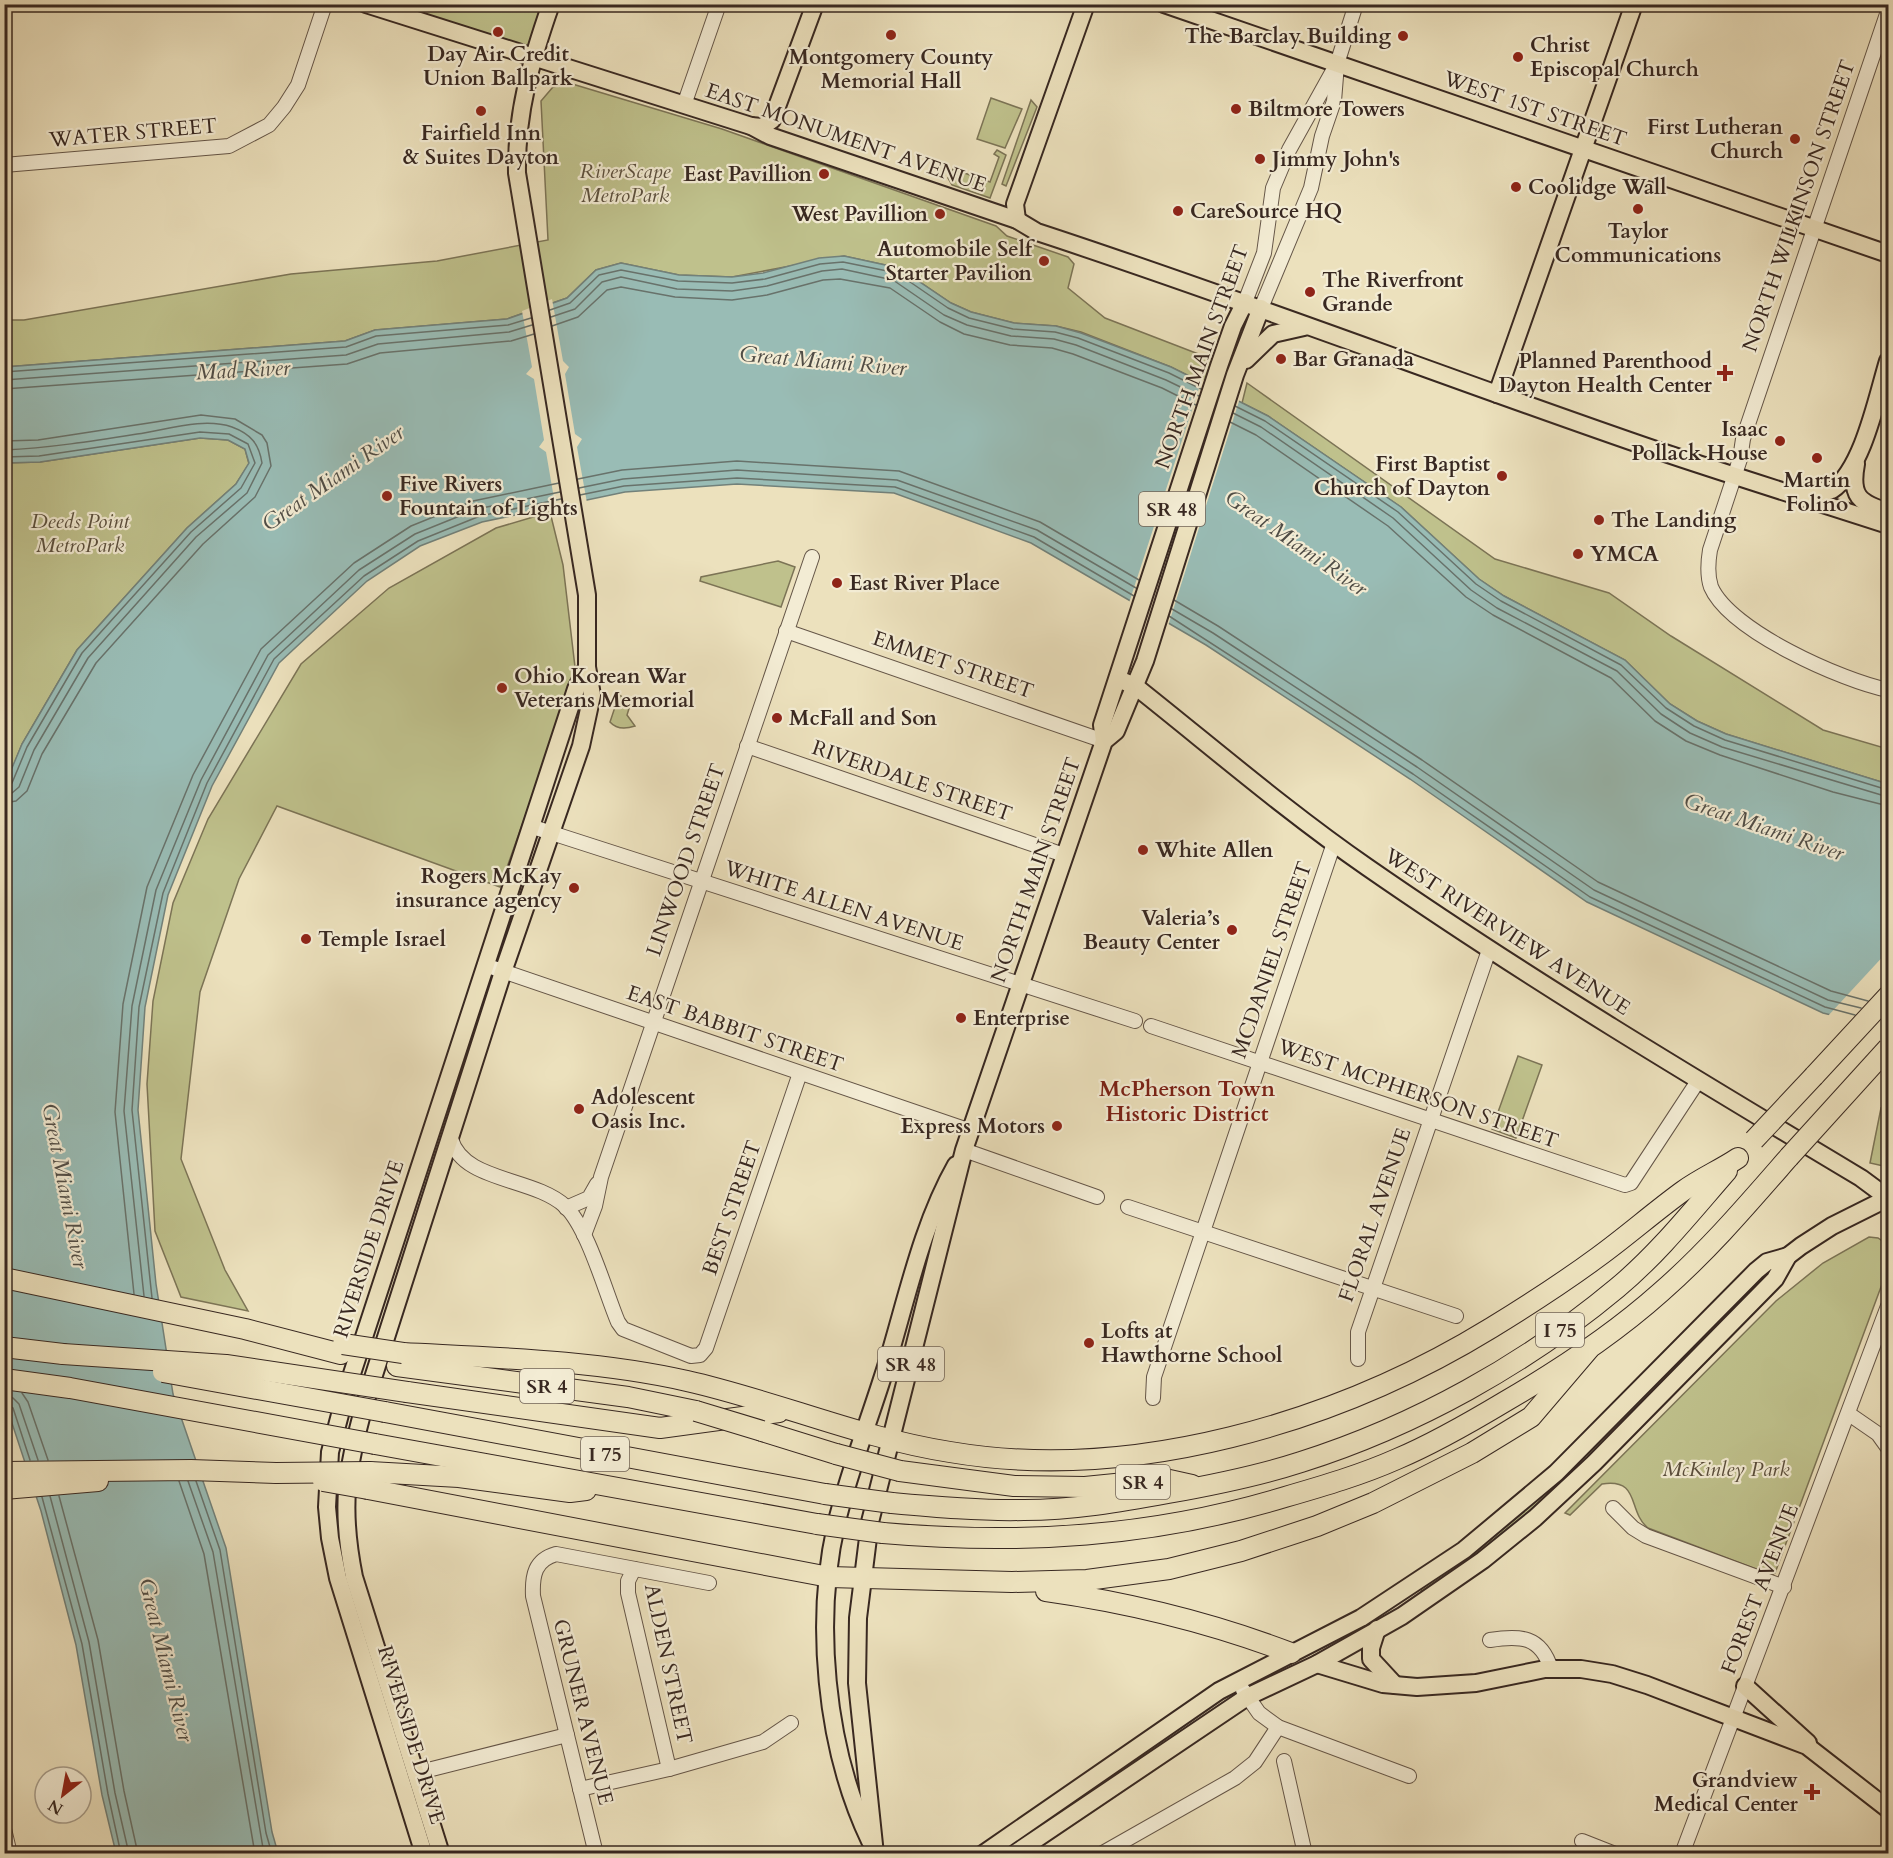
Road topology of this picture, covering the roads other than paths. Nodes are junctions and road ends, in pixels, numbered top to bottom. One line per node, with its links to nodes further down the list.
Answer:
1 (325, 4): 16 (street, WATER STREET)
2 (366, 4): 11 (main road, EAST MONUMENT AVENUE)
3 (551, 4): 11 (main road, RIVERSIDE DRIVE)
4 (719, 4): 13 (street)
5 (815, 4): 14 (main road)
6 (1086, 4): 17 (main road)
7 (1164, 4): 12 (main road, WEST 1ST STREET)
8 (1356, 4): 12 (street, NORTH MAIN STREET)
9 (1634, 4): 15 (main road)
10 (1888, 11): 18 (street, NORTH WILKINSON STREET)
11 (534, 59): 13 (main road, EAST MONUMENT AVENUE); 32 (main road, RIVERSIDE DRIVE)
12 (1337, 64): 15 (main road, WEST 1ST STREET); 20 (street, NORTH MAIN STREET); 20 (street, NORTH MAIN STREET)
13 (684, 105): 14 (main road, EAST MONUMENT AVENUE)
14 (751, 126): 17 (main road, EAST MONUMENT AVENUE)
15 (1582, 149): 18 (main road, WEST 1ST STREET); 24 (main road)
16 (4, 165)
17 (1017, 220): 20 (main road, EAST MONUMENT AVENUE)
18 (1814, 230): 19 (main road, WEST 1ST STREET); 26 (street, NORTH WILKINSON STREET)
19 (1888, 254)
20 (1253, 305): 21 (main road, EAST MONUMENT AVENUE); 23 (main road, NORTH MAIN STREET); 33 (main road, NORTH MAIN STREET / SR 48)
21 (1305, 327): 23 (main road, SR 48); 24 (main road, EAST MONUMENT AVENUE)
22 (1888, 361): 25 (main road)
23 (1236, 373): 34 (main road, NORTH MAIN STREET / SR 48)
24 (1497, 394): 26 (main road, EAST MONUMENT AVENUE)
25 (1858, 454): 27 (main road); 28 (main road)
26 (1735, 476): 27 (main road, EAST MONUMENT AVENUE); 35 (street, NORTH WILKINSON STREET)
27 (1787, 492): 29 (main road, EAST MONUMENT AVENUE)
28 (1888, 512)
29 (1888, 525)
30 (812, 557): 31 (street, LINWOOD STREET)
31 (786, 631): 36 (street, EMMET STREET); 37 (street, LINWOOD STREET)
32 (587, 667): 38 (main road, RIVERSIDE DRIVE); 39 (main road, RIVERSIDE DRIVE)
33 (1118, 679): 34 (main road, WEST RIVERVIEW AVENUE); 36 (main road, NORTH MAIN STREET / SR 48)
34 (1135, 686): 36 (main road, NORTH MAIN STREET / SR 48); 40 (main road, WEST RIVERVIEW AVENUE)
35 (1888, 690)
36 (1104, 741): 41 (main road, NORTH MAIN STREET / SR 48)
37 (747, 746): 41 (street, RIVERDALE STREET); 42 (street, LINWOOD STREET)
38 (533, 827): 39 (street, WHITE ALLEN AVENUE); 44 (main road, RIVERSIDE DRIVE)
39 (552, 834): 42 (street, WHITE ALLEN AVENUE); 45 (main road, RIVERSIDE DRIVE)
40 (1334, 843): 43 (main road, WEST RIVERVIEW AVENUE); 52 (street, MCDANIEL STREET)
41 (1064, 855): 46 (main road, NORTH MAIN STREET / SR 48)
42 (701, 882): 46 (street, WHITE ALLEN AVENUE); 49 (street, LINWOOD STREET)
43 (1489, 950): 54 (main road, WEST RIVERVIEW AVENUE); 55 (street, FLORAL AVENUE)
44 (485, 965): 45 (street, EAST BABBIT STREET); 122 (main road, RIVERSIDE DRIVE)
45 (503, 972): 49 (street, EAST BABBIT STREET); 57 (main road, RIVERSIDE DRIVE)
46 (1020, 985): 48 (street); 56 (main road, NORTH MAIN STREET / SR 48)
47 (1888, 996): 59 (highway, I 75, bridge)
48 (1135, 1021)
49 (653, 1023): 53 (street, EAST BABBIT STREET); 60 (street, LINWOOD STREET)
50 (1151, 1026): 52 (street, WEST MCPHERSON STREET)
51 (1888, 1048): 73 (highway, I 75, bridge)
52 (1260, 1062): 55 (street, WEST MCPHERSON STREET); 65 (street, MCDANIEL STREET)
53 (800, 1073): 56 (street, EAST BABBIT STREET); 66 (street, BEST STREET)
54 (1698, 1081): 55 (street, WEST MCPHERSON STREET); 62 (main road, WEST RIVERVIEW AVENUE)
55 (1429, 1119): 69 (street, FLORAL AVENUE)
56 (971, 1131): 58 (main road, NORTH MAIN STREET / SR 48)
57 (451, 1139): 64 (street); 114 (main road, RIVERSIDE DRIVE)
58 (964, 1150): 61 (street); 81 (main road, NORTH MAIN STREET / SR 48); 82 (main road, NORTH MAIN STREET / SR 48)
59 (1738, 1158): 82 (highway); 87 (highway, I 75)
60 (601, 1177): 64 (street, LINWOOD STREET); 66 (street, LINWOOD STREET)
61 (1097, 1197)
62 (1888, 1198): 67 (main road)
63 (1128, 1207): 65 (street)
64 (566, 1208): 66 (street)
65 (1203, 1231): 69 (street); 78 (street, MCDANIEL STREET)
66 (584, 1235)
67 (1788, 1256): 98 (main road); 100 (main road)
68 (4, 1278): 76 (highway, bridge)
69 (1372, 1288): 71 (street); 75 (street, FLORAL AVENUE)
70 (1888, 1306): 80 (street, FOREST AVENUE)
71 (1456, 1316)
72 (4, 1347): 74 (highway, I 75)
73 (1589, 1349): 88 (highway, I 75, bridge); 95 (highway)
74 (63, 1354): 79 (highway, bridge); 87 (highway, I 75, bridge)
75 (1358, 1359)
76 (400, 1360): 79 (highway); 87 (highway, SR 4, bridge)
77 (4, 1379): 88 (highway, I 75, bridge)
78 (1153, 1398)
79 (796, 1413): 81 (highway)
80 (1849, 1414): 83 (street); 97 (street, FOREST AVENUE)
81 (866, 1433): 82 (highway); 92 (main road, NORTH MAIN STREET / SR 48)
82 (892, 1440): 94 (main road, NORTH MAIN STREET / SR 48)
83 (1888, 1448)
84 (191, 1470): 85 (highway); 86 (highway, bridge); 89 (highway)
85 (4, 1472)
86 (369, 1481): 88 (highway); 92 (highway)
87 (1200, 1487)
88 (613, 1488)
89 (4, 1489)
90 (1613, 1508): 97 (street)
91 (634, 1569): 93 (street, ALDEN STREET); 96 (street, ALDEN STREET); 113 (street, ALDEN STREET)
92 (829, 1577): 94 (highway); 120 (main road, NORTH MAIN STREET / SR 48)
93 (534, 1580): 110 (street, GRUNER AVENUE)
94 (863, 1580): 95 (highway); 120 (main road, NORTH MAIN STREET / SR 48)
95 (1012, 1582): 100 (highway)
96 (709, 1583)
97 (1784, 1587): 105 (street, FOREST AVENUE)
98 (1377, 1629): 101 (main road); 104 (main road)
99 (1490, 1640): 102 (street)
100 (1291, 1653): 101 (street); 103 (main road)
101 (1317, 1664): 104 (main road); 106 (main road)
102 (1551, 1669): 104 (main road); 107 (main road)
103 (1237, 1681): 106 (street); 125 (main road)
104 (1396, 1686)
105 (1745, 1686): 107 (street, FOREST AVENUE); 111 (main road)
106 (1247, 1697): 109 (street); 126 (main road)
107 (1733, 1717): 111 (main road); 130 (street, FOREST AVENUE)
108 (791, 1723): 113 (street)
109 (1278, 1727): 115 (street); 127 (street)
110 (567, 1736): 114 (street); 116 (street, GRUNER AVENUE)
111 (1824, 1757): 117 (main road)
112 (1284, 1761): 128 (street)
113 (669, 1769): 116 (street)
114 (416, 1773): 123 (main road, RIVERSIDE DRIVE)
115 (1409, 1776)
116 (580, 1789): 124 (street, GRUNER AVENUE)
117 (1888, 1809)
118 (4, 1829): 121 (street)
119 (1582, 1841): 129 (street)
120 (870, 1852)
121 (10, 1854)
122 (424, 1854)
123 (441, 1854)
124 (596, 1854)
125 (982, 1854)
126 (1014, 1854)
127 (1101, 1854)
128 (1305, 1854)
129 (1615, 1854)
130 (1682, 1854)

